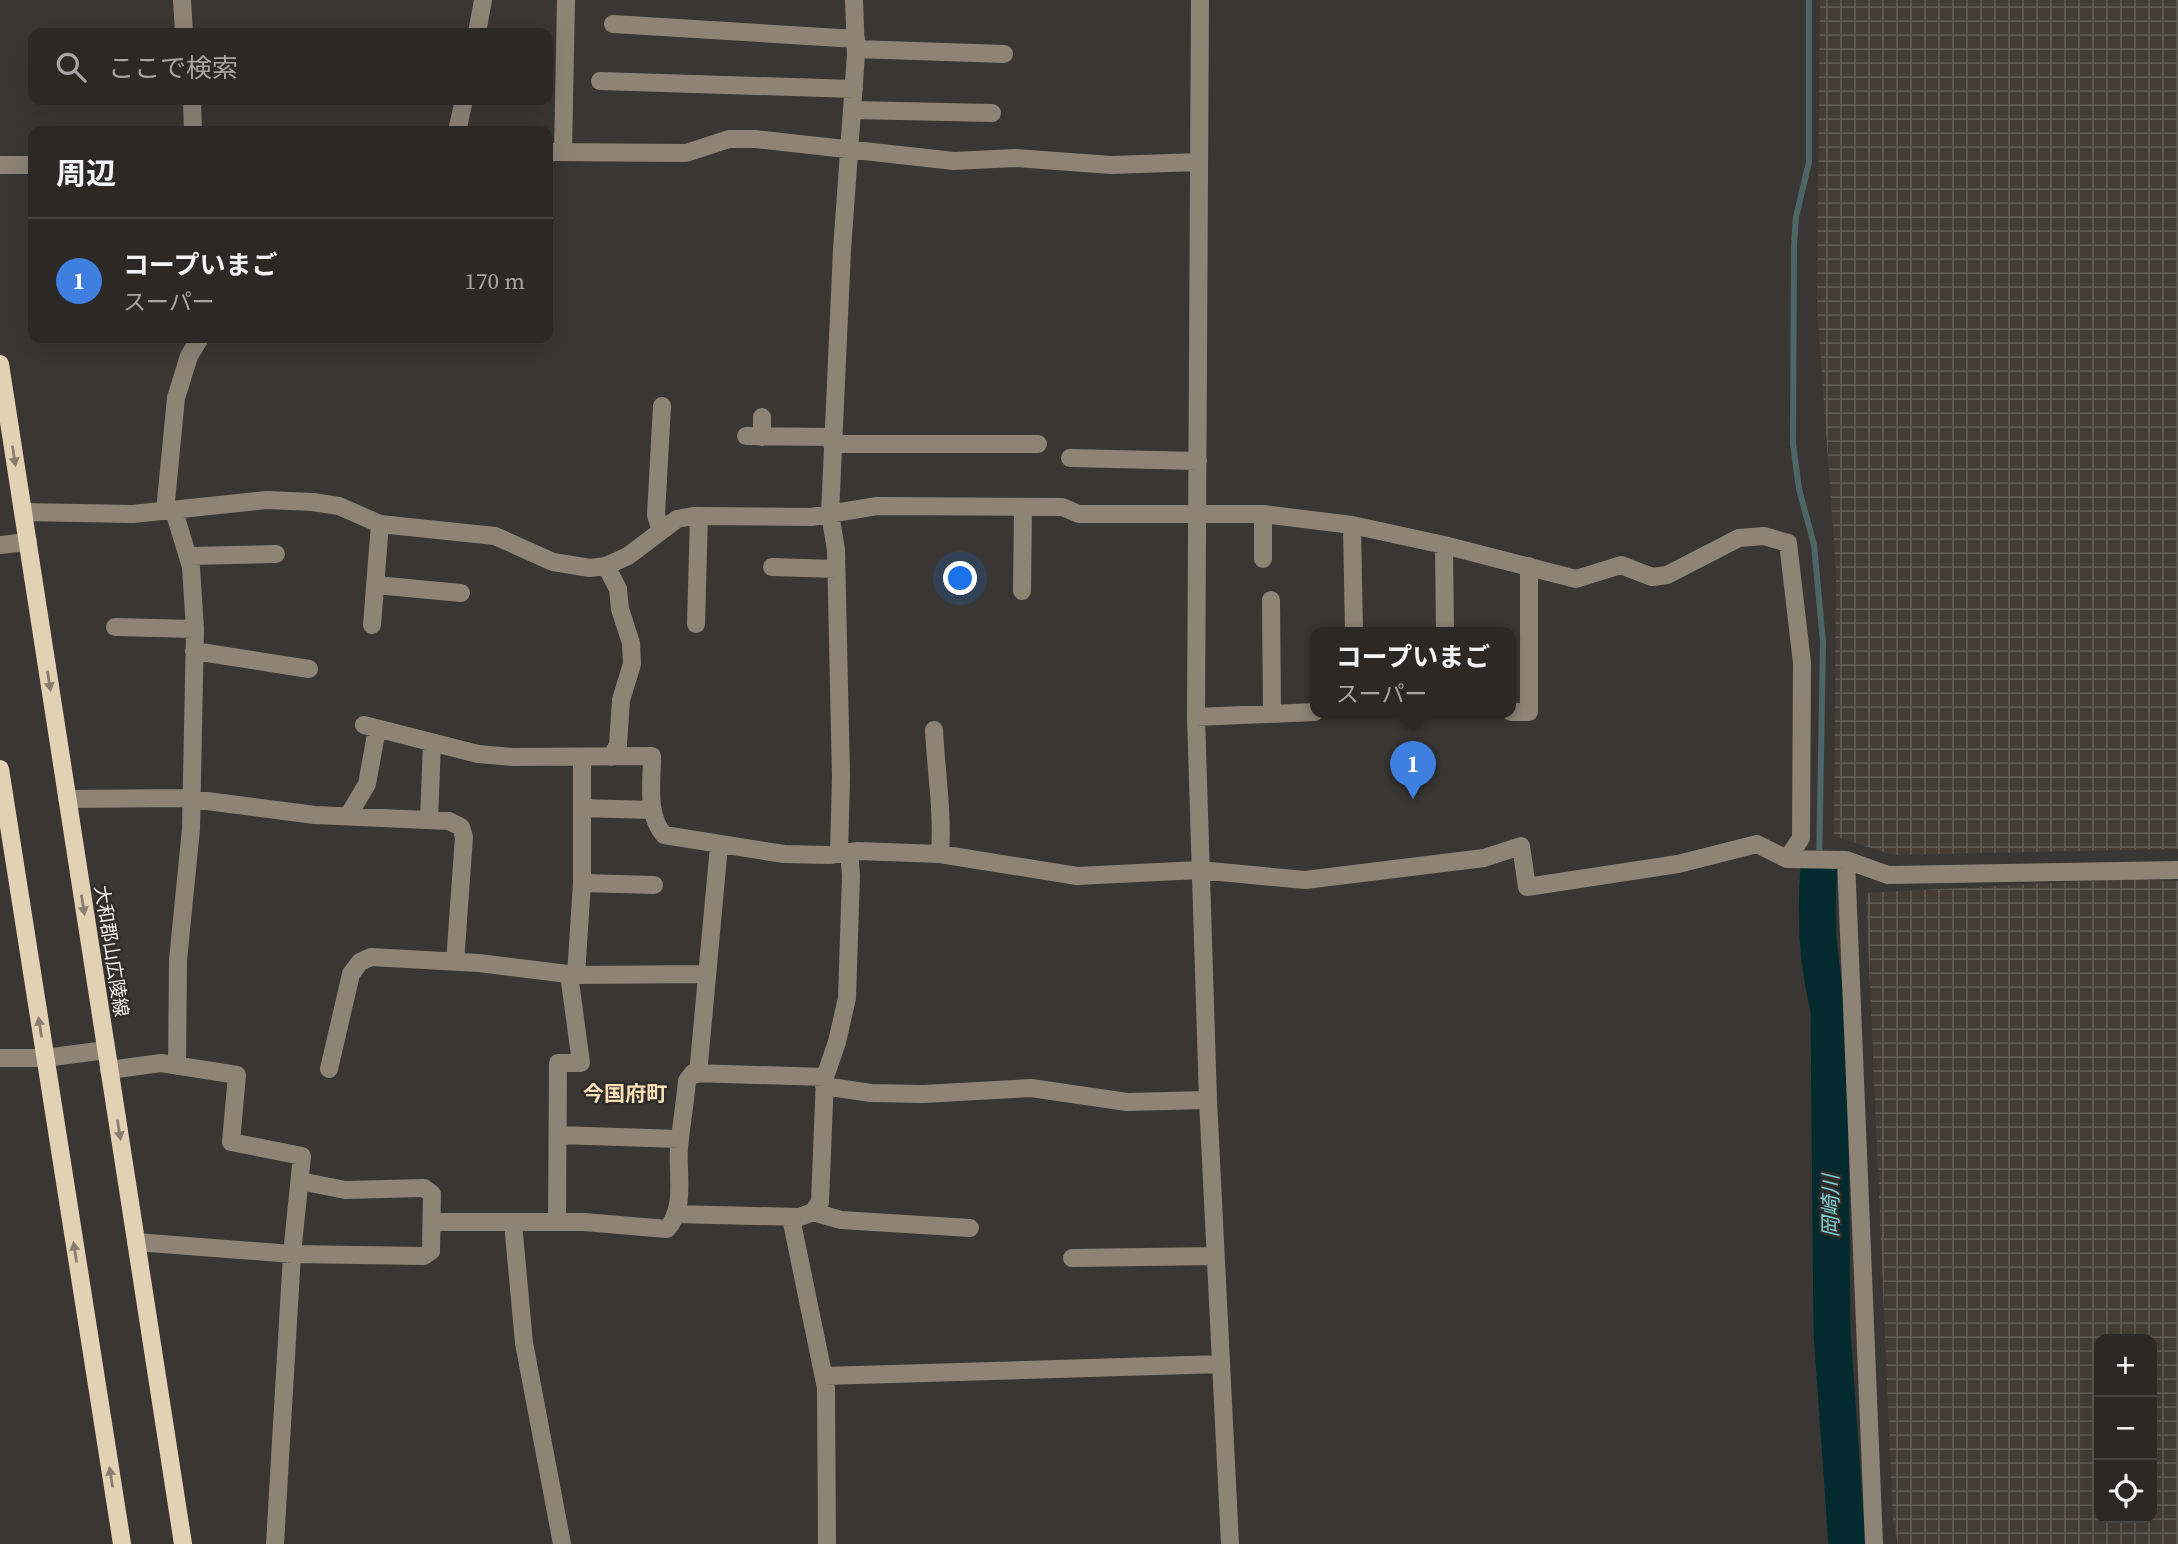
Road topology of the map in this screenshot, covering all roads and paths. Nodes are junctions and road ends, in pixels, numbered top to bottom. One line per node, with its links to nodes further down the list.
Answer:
1 (182, 0): 7 (street)
2 (483, 0): 8 (street)
3 (566, 0): 20 (street)
4 (854, 0): 9 (street)
5 (1200, 0): 21 (street)
6 (613, 24): 9 (street)
7 (184, 28)
8 (478, 28)
9 (856, 44): 10 (street); 12 (street)
10 (1004, 54)
11 (600, 81): 12 (street)
12 (854, 89): 15 (street)
13 (192, 105): 17 (street)
14 (463, 105): 18 (street)
15 (853, 110): 16 (street); 19 (street)
16 (992, 113)
17 (192, 126)
18 (458, 126)
19 (849, 149): 20 (street); 21 (street); 28 (street)
20 (555, 152)
21 (1199, 162): 31 (street)
22 (0, 165): 23 (street)
23 (28, 165)
24 (197, 343): 33 (street)
25 (0, 364): 34 (main road, 大和郡山広陵線, one-way to 34)
26 (662, 406): 41 (street)
27 (762, 417): 28 (street)
28 (832, 441): 29 (street); 36 (street)
29 (1038, 444)
30 (1070, 458): 31 (street)
31 (1198, 461): 35 (street)
32 (1023, 507): 35 (street); 36 (street); 53 (street)
33 (170, 511): 34 (street); 39 (street); 46 (street)
34 (23, 512): 42 (main road, 大和郡山広陵線)
35 (1197, 513): 37 (street); 67 (street)
36 (830, 514): 38 (street); 51 (street)
37 (1263, 514): 40 (street); 47 (street)
38 (699, 516): 41 (street); 56 (street)
39 (380, 524): 48 (street); 52 (street)
40 (1352, 525): 44 (street); 59 (street)
41 (661, 531): 48 (street)
42 (28, 542): 43 (street); 73 (main road, 大和郡山広陵線, one-way to 73)
43 (0, 545)
44 (1444, 545): 49 (street); 60 (street)
45 (276, 554): 46 (street)
46 (189, 556): 61 (street)
47 (1264, 559)
48 (606, 566): 71 (street)
49 (1530, 566): 66 (street); 82 (street)
50 (772, 567): 51 (street)
51 (836, 569): 80 (street)
52 (376, 585): 54 (street); 57 (street)
53 (1022, 591)
54 (461, 593)
55 (1271, 600): 64 (street)
56 (695, 624)
57 (372, 625)
58 (115, 627): 61 (street)
59 (1354, 627)
60 (1445, 627)
61 (195, 629): 62 (street)
62 (194, 651): 63 (street); 74 (street)
63 (309, 669)
64 (1272, 711): 65 (street); 67 (street)
65 (1310, 712)
66 (1516, 712)
67 (1196, 718): 84 (street)
68 (939, 742): 81 (street)
69 (432, 743): 70 (street); 77 (street); 78 (street)
70 (582, 757): 71 (street); 75 (street)
71 (611, 757): 76 (street)
72 (0, 769): 93 (main road, one-way to 72)
73 (67, 799): 74 (street); 91 (main road, 大和郡山広陵線, one-way to 91)
74 (192, 799): 77 (street); 94 (street)
75 (582, 808): 76 (street); 86 (street)
76 (652, 810): 79 (street)
77 (348, 816): 78 (street)
78 (429, 820): 88 (street)
79 (719, 846): 80 (street); 89 (street)
80 (844, 853): 81 (street); 98 (street)
81 (940, 854): 84 (street)
82 (1791, 859): 83 (street); 84 (street)
83 (1842, 860): 85 (street); 122 (street)
84 (1199, 870): 99 (street)
85 (2178, 870)
86 (582, 883): 87 (street); 90 (street)
87 (654, 885)
88 (455, 962): 90 (street); 95 (street)
89 (707, 974): 90 (street); 97 (street)
90 (572, 975): 100 (street)
91 (106, 1050): 93 (street); 96 (main road, 大和郡山広陵線)
92 (0, 1058): 93 (street)
93 (45, 1058): 116 (main road, one-way to 93)
94 (177, 1066): 96 (street); 102 (street)
95 (328, 1069)
96 (109, 1070): 110 (main road, 大和郡山広陵線, one-way to 110)
97 (698, 1073): 98 (street); 101 (street)
98 (825, 1081): 99 (street); 103 (street)
99 (1208, 1100): 112 (street)
100 (558, 1135): 101 (street); 108 (street)
101 (681, 1139): 104 (street)
102 (300, 1181): 106 (street); 111 (street)
103 (813, 1212): 105 (street); 109 (street)
104 (675, 1214): 105 (street); 108 (street)
105 (791, 1218): 115 (street)
106 (432, 1222): 107 (street); 111 (street)
107 (513, 1223): 108 (street); 119 (street)
108 (557, 1223)
109 (970, 1228)
110 (136, 1242): 111 (street); 117 (main road, 大和郡山広陵線)
111 (292, 1254): 118 (street)
112 (1215, 1256): 113 (street); 114 (street)
113 (1072, 1258)
114 (1221, 1364): 115 (street); 121 (street)
115 (824, 1376): 120 (street)
116 (121, 1544)
117 (183, 1544)
118 (275, 1544)
119 (562, 1544)
120 (827, 1544)
121 (1230, 1544)
122 (1874, 1544)

